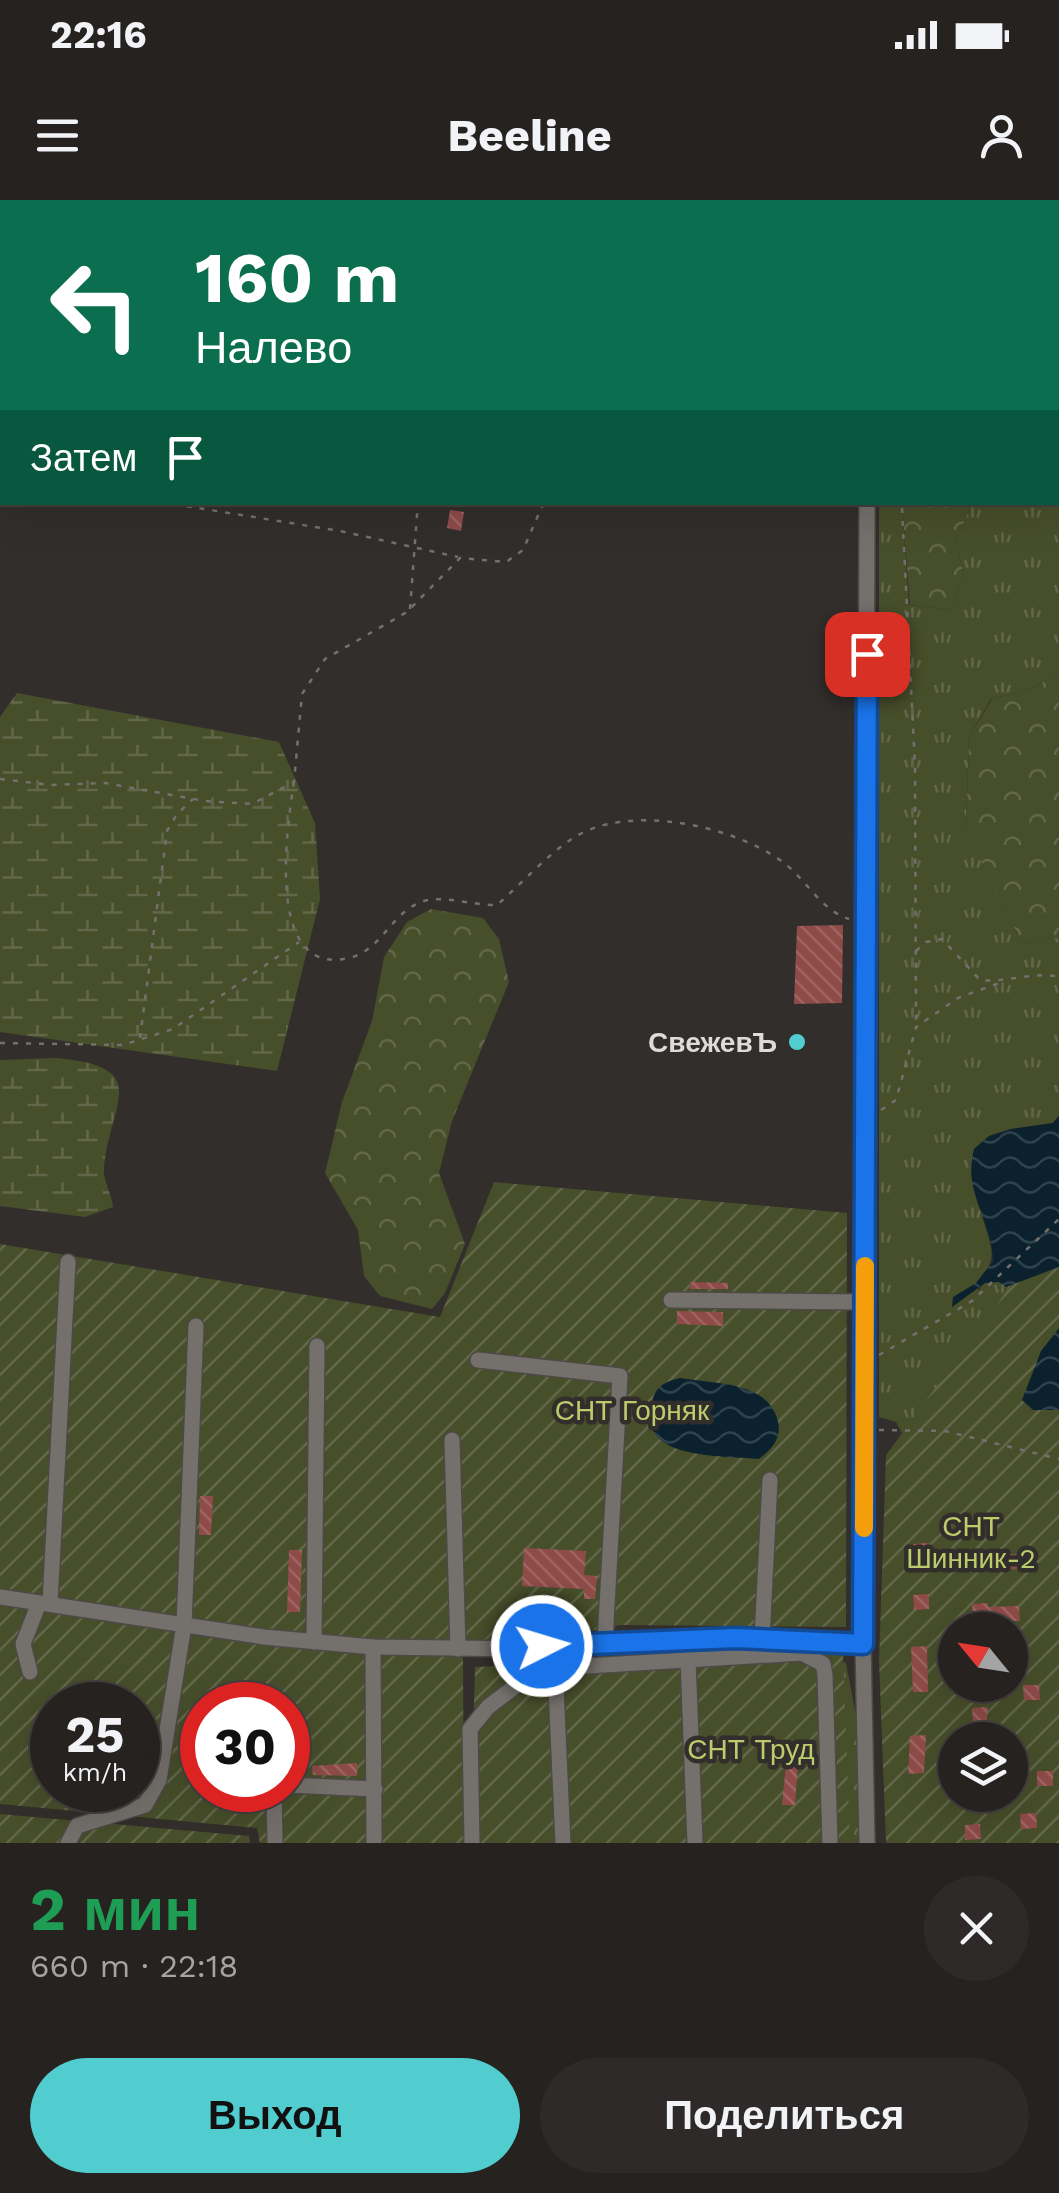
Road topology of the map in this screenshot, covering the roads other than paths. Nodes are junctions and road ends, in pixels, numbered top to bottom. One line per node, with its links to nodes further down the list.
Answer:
1 (867, 505): 4 (street)
2 (68, 1262): 11 (street)
3 (671, 1300): 4 (street)
4 (864, 1302): 17 (street)
5 (196, 1326): 12 (street)
6 (317, 1346): 14 (street)
7 (478, 1360): 15 (street)
8 (452, 1440): 19 (street)
9 (770, 1480): 13 (street)
10 (0, 1597): 11 (street)
11 (45, 1603): 12 (street); 22 (street)
12 (184, 1625): 14 (street); 26 (street)
13 (762, 1639): 15 (street); 17 (street)
14 (314, 1642): 18 (street)
15 (606, 1642): 16 (street)
16 (564, 1644): 19 (street); 21 (street)
17 (863, 1644): 33 (street)
18 (373, 1648): 19 (street); 24 (street)
19 (458, 1648)
20 (688, 1659): 21 (street); 31 (street); 32 (street)
21 (555, 1665): 29 (street); 30 (street)
22 (30, 1672)
23 (310, 1785): 24 (street)
24 (374, 1788): 28 (street)
25 (274, 1812): 27 (street)
26 (68, 1843)
27 (275, 1843)
28 (374, 1843)
29 (472, 1843)
30 (563, 1843)
31 (695, 1843)
32 (830, 1843)
33 (868, 1843)

